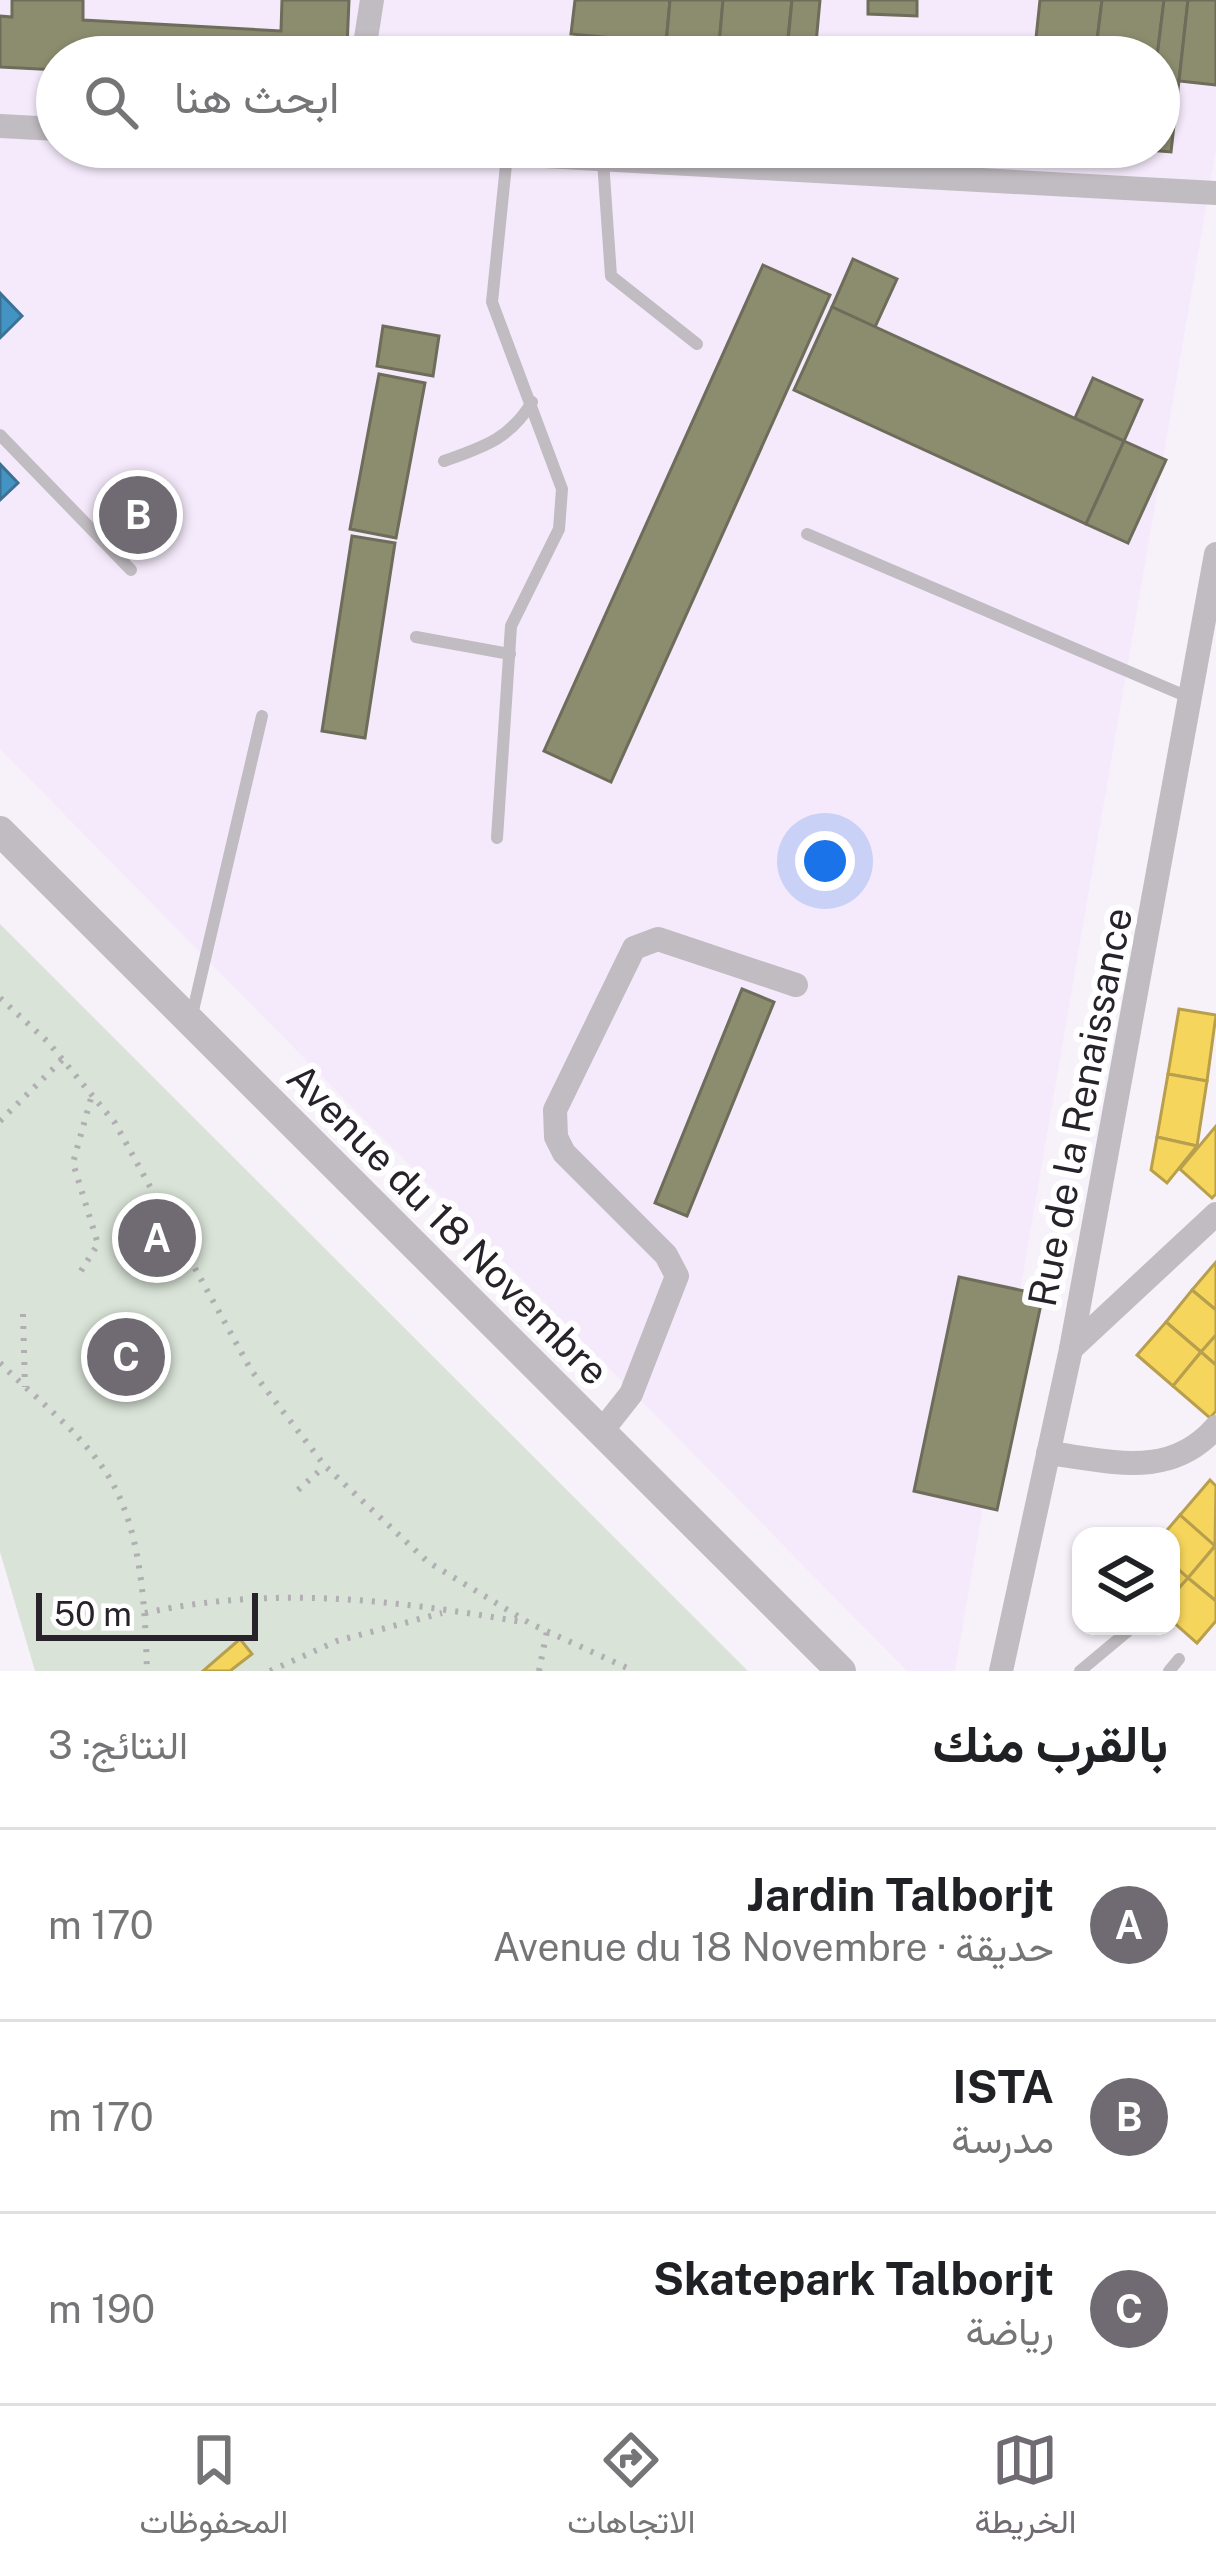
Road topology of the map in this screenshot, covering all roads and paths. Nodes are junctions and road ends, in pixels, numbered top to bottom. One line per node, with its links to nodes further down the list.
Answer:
1 (372, 0): 2 (street)
2 (366, 36)
3 (0, 126): 4 (street)
4 (36, 128)
5 (506, 168): 10 (lane)
6 (603, 168): 9 (lane)
7 (746, 168): 8 (street)
8 (1216, 194)
9 (697, 344)
10 (532, 402): 12 (lane); 17 (lane)
11 (0, 435): 15 (lane)
12 (444, 460)
13 (807, 534): 18 (lane)
14 (1216, 554): 18 (street, Rue de la Renaissance)
15 (131, 570)
16 (416, 637): 17 (lane)
17 (510, 654): 21 (lane)
18 (1188, 698): 31 (street, Rue de la Renaissance)
19 (262, 716): 24 (lane)
20 (0, 831): 24 (street, Avenue du 18 Novembre)
21 (497, 838)
22 (796, 985): 35 (street)
23 (0, 998): 25 (path)
24 (190, 1021): 35 (street, Avenue du 18 Novembre)
25 (63, 1059): 26 (path); 27 (path)
26 (93, 1091): 29 (path); 37 (path)
27 (0, 1121)
28 (1216, 1214): 31 (street)
29 (81, 1270)
30 (22, 1314): 33 (path)
31 (1071, 1349): 36 (street, Rue de la Renaissance)
32 (0, 1363): 33 (path)
33 (25, 1387): 40 (path)
34 (1216, 1427): 36 (street)
35 (601, 1432): 49 (street, Avenue du 18 Novembre)
36 (1048, 1453): 50 (street, Rue de la Renaissance)
37 (325, 1466): 38 (path); 41 (path)
38 (298, 1490)
39 (450, 1611): 40 (path); 41 (path); 46 (path)
40 (146, 1613): 45 (path)
41 (531, 1624): 42 (path)
42 (547, 1631): 47 (path); 48 (path)
43 (1123, 1635): 51 (lane)
44 (1179, 1659): 52 (lane)
45 (147, 1671)
46 (270, 1671)
47 (539, 1671)
48 (634, 1671)
49 (842, 1671)
50 (1001, 1671)
51 (1080, 1671)
52 (1169, 1671)

